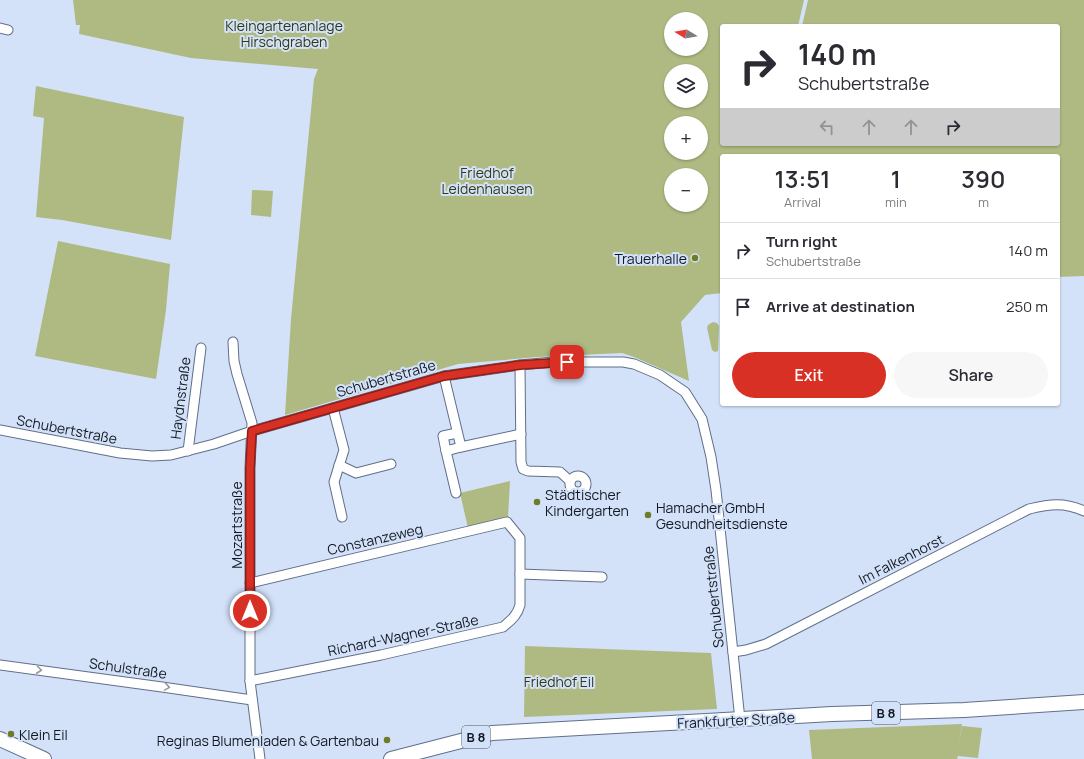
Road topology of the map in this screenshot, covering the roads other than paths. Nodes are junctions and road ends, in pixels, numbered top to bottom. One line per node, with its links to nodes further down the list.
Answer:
1 (233, 342): 7 (street, Mozartstraße)
2 (201, 348): 11 (street, Haydnstraße)
3 (520, 365): 4 (street, Schubertstraße); 9 (street); 23 (street, Schubertstraße)
4 (444, 376): 5 (street, Schubertstraße); 8 (street)
5 (333, 408): 7 (street, Schubertstraße); 14 (street)
6 (0, 430): 11 (street, Schubertstraße)
7 (252, 431): 11 (street, Schubertstraße); 22 (street, Mozartstraße)
8 (458, 433): 10 (street); 12 (street)
9 (520, 434): 10 (street); 15 (street)
10 (461, 447): 12 (street)
11 (188, 451)
12 (446, 451): 16 (street)
13 (391, 464): 14 (street)
14 (339, 465): 18 (street)
15 (570, 481)
16 (456, 493)
17 (1084, 511): 23 (street, Im Falkenhorst)
18 (342, 517)
19 (507, 522): 20 (street, Richard-Wagner-Straße); 22 (street, Constanzeweg)
20 (520, 574): 21 (street); 25 (street, Richard-Wagner-Straße)
21 (602, 577)
22 (250, 583): 25 (street, Mozartstraße)
23 (733, 652): 28 (street, Schubertstraße)
24 (0, 665): 26 (street, Schulstraße, one-way to 26)
25 (250, 681): 26 (street, Mozartstraße)
26 (252, 700): 31 (street, Mozartstraße)
27 (1084, 702): 28 (main road, Frankfurter Straße / B 8)
28 (740, 720): 32 (main road, Frankfurter Straße / B 8)
29 (0, 739): 30 (main road)
30 (44, 759)
31 (260, 759)
32 (391, 759)

